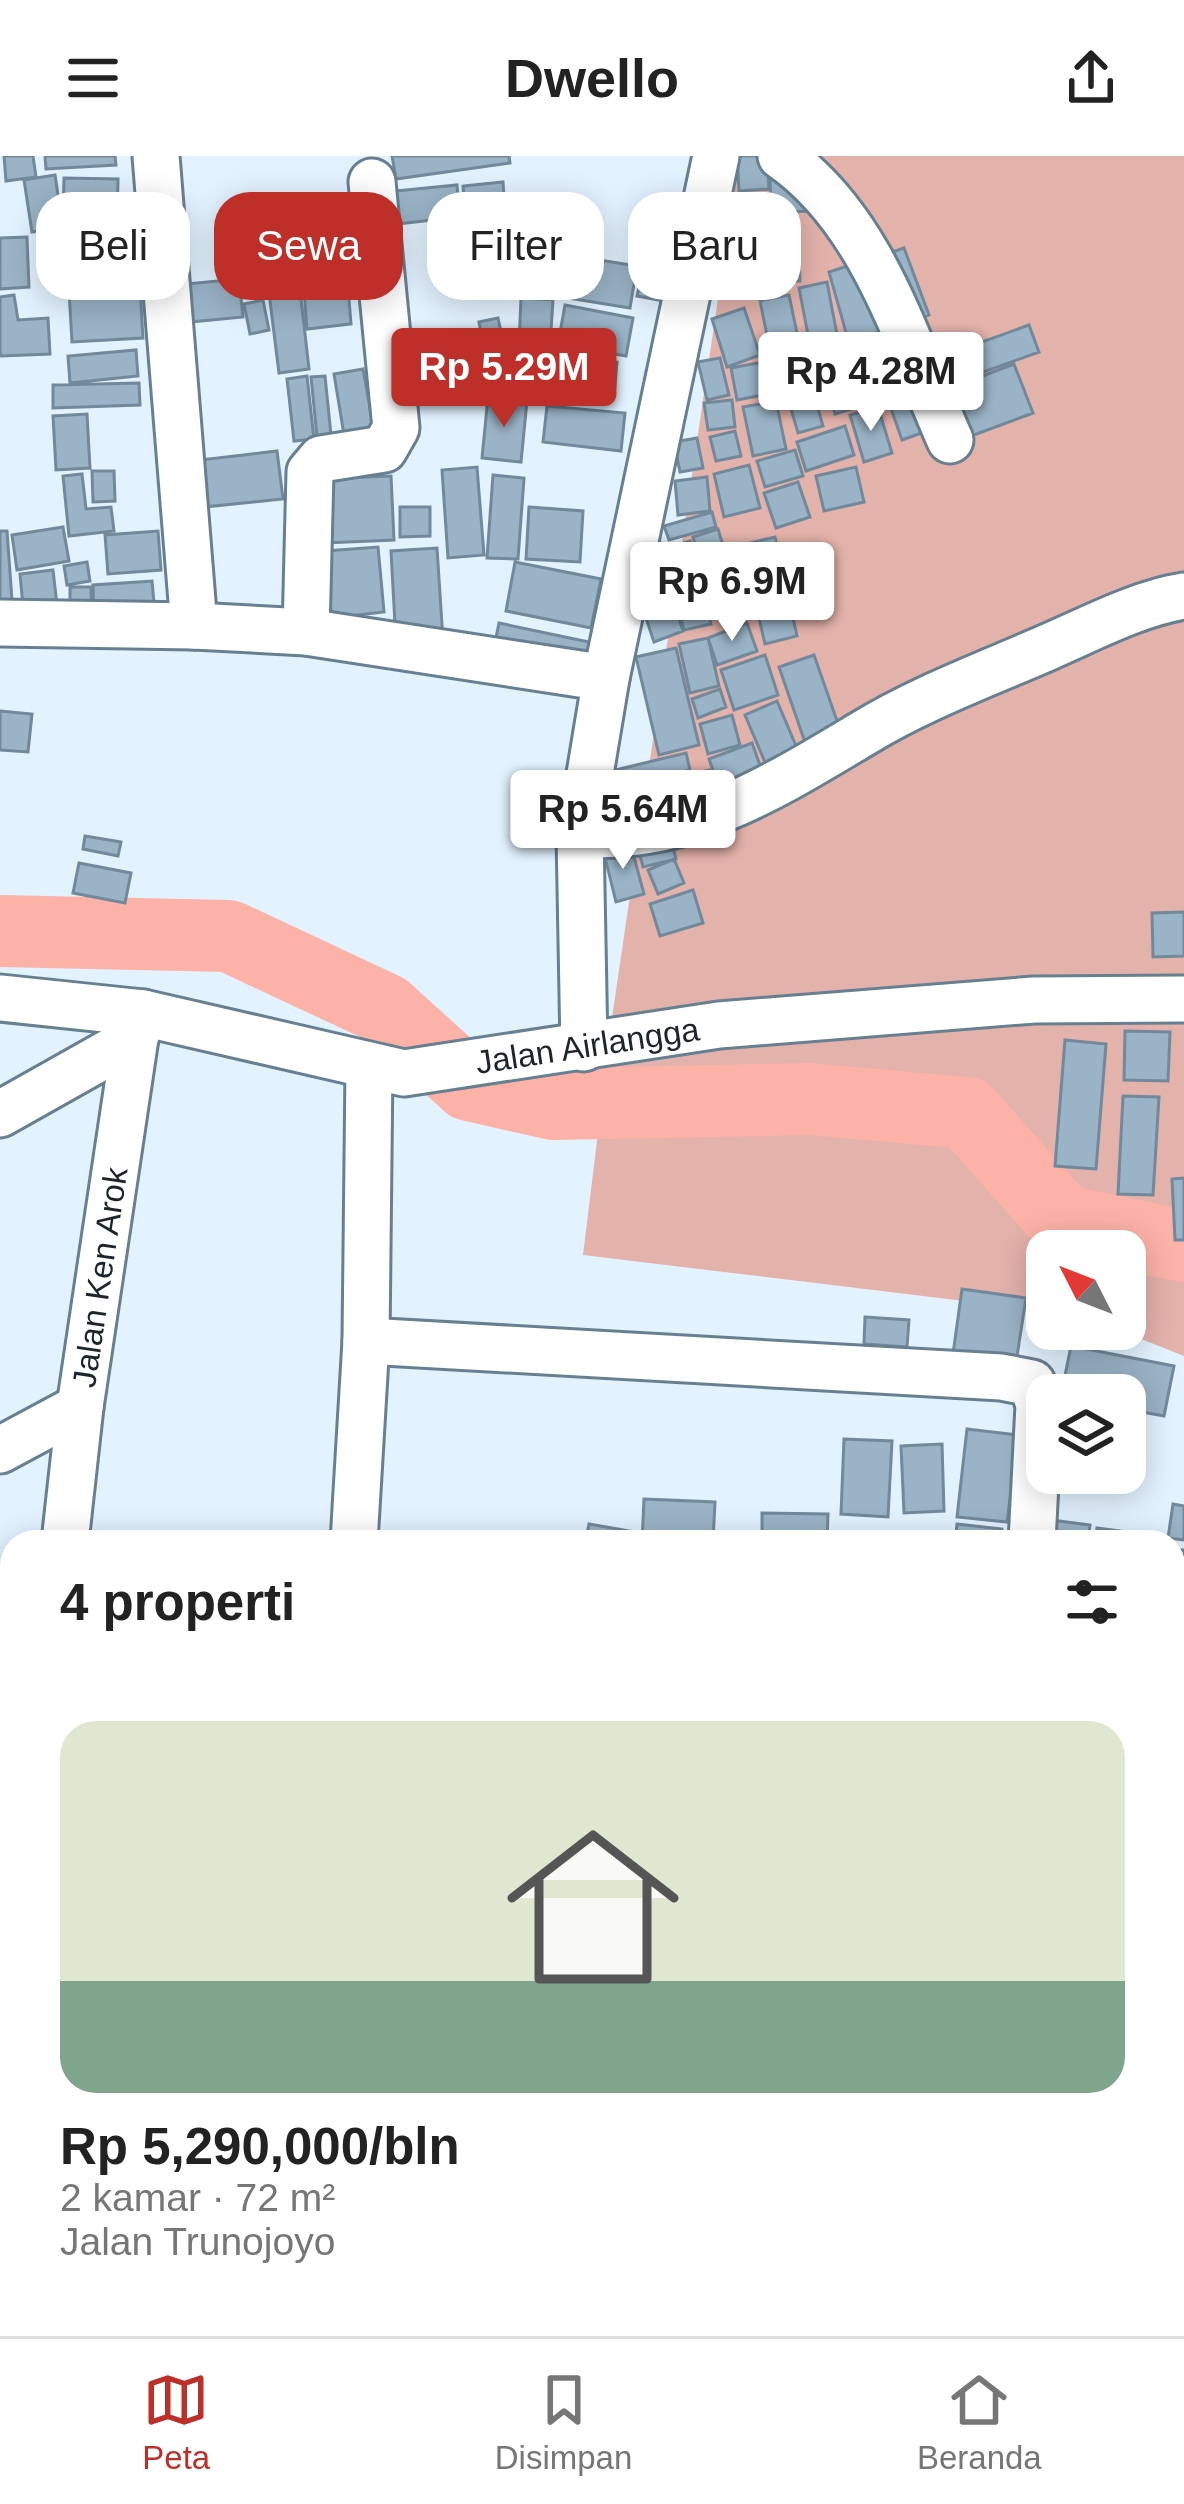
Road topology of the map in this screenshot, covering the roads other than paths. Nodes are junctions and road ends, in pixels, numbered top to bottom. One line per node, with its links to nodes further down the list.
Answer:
1 (156, 156): 8 (street)
2 (716, 156): 10 (street)
3 (781, 156): 5 (street)
4 (372, 182): 9 (street)
5 (950, 440)
6 (1184, 596): 11 (street)
7 (0, 623): 8 (street)
8 (194, 626): 9 (street)
9 (306, 632): 10 (street)
10 (606, 678): 11 (street)
11 (580, 834): 15 (street)
12 (0, 998): 14 (street, Jalan Airlangga)
13 (1184, 999): 15 (street, Jalan Airlangga)
14 (139, 1025): 16 (street, Jalan Airlangga); 17 (street); 19 (street, Jalan Ken Arok)
15 (584, 1048): 16 (street, Jalan Airlangga)
16 (387, 1069): 18 (street)
17 (0, 1114)
18 (366, 1341): 22 (street); 23 (street)
19 (80, 1407): 20 (street); 21 (street, Jalan Ken Arok)
20 (0, 1450)
21 (65, 1530)
22 (355, 1530)
23 (1033, 1530)

